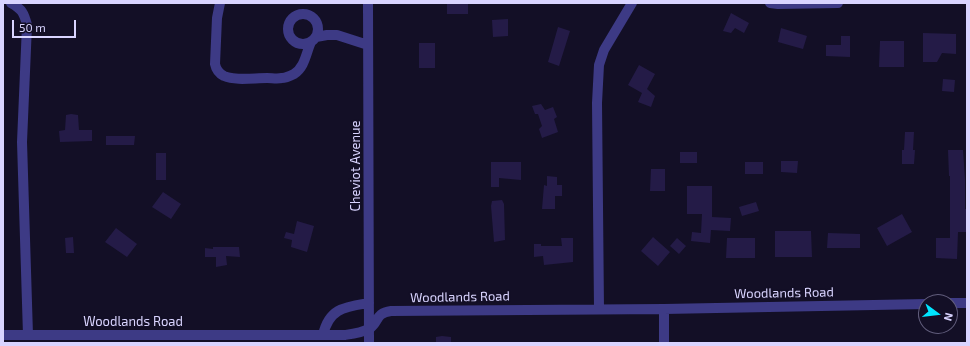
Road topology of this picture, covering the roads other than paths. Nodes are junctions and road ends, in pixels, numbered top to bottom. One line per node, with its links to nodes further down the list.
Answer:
1 (11, 3): 14 (street)
2 (220, 3): 7 (street)
3 (368, 3): 7 (street, Cheviot Avenue)
4 (632, 3): 10 (street)
5 (770, 3): 6 (street)
6 (838, 3)
7 (368, 45): 8 (street, Cheviot Avenue)
8 (369, 303): 12 (street, Cheviot Avenue); 15 (street)
9 (918, 304): 11 (street, Woodlands Road)
10 (599, 309): 11 (street, Woodlands Road); 12 (street, Woodlands Road)
11 (664, 309): 17 (street)
12 (369, 329): 15 (street, Woodlands Road); 16 (street, Cheviot Avenue)
13 (3, 335): 14 (street, Woodlands Road)
14 (28, 335): 15 (street, Woodlands Road)
15 (323, 335)
16 (369, 343)
17 (664, 343)

